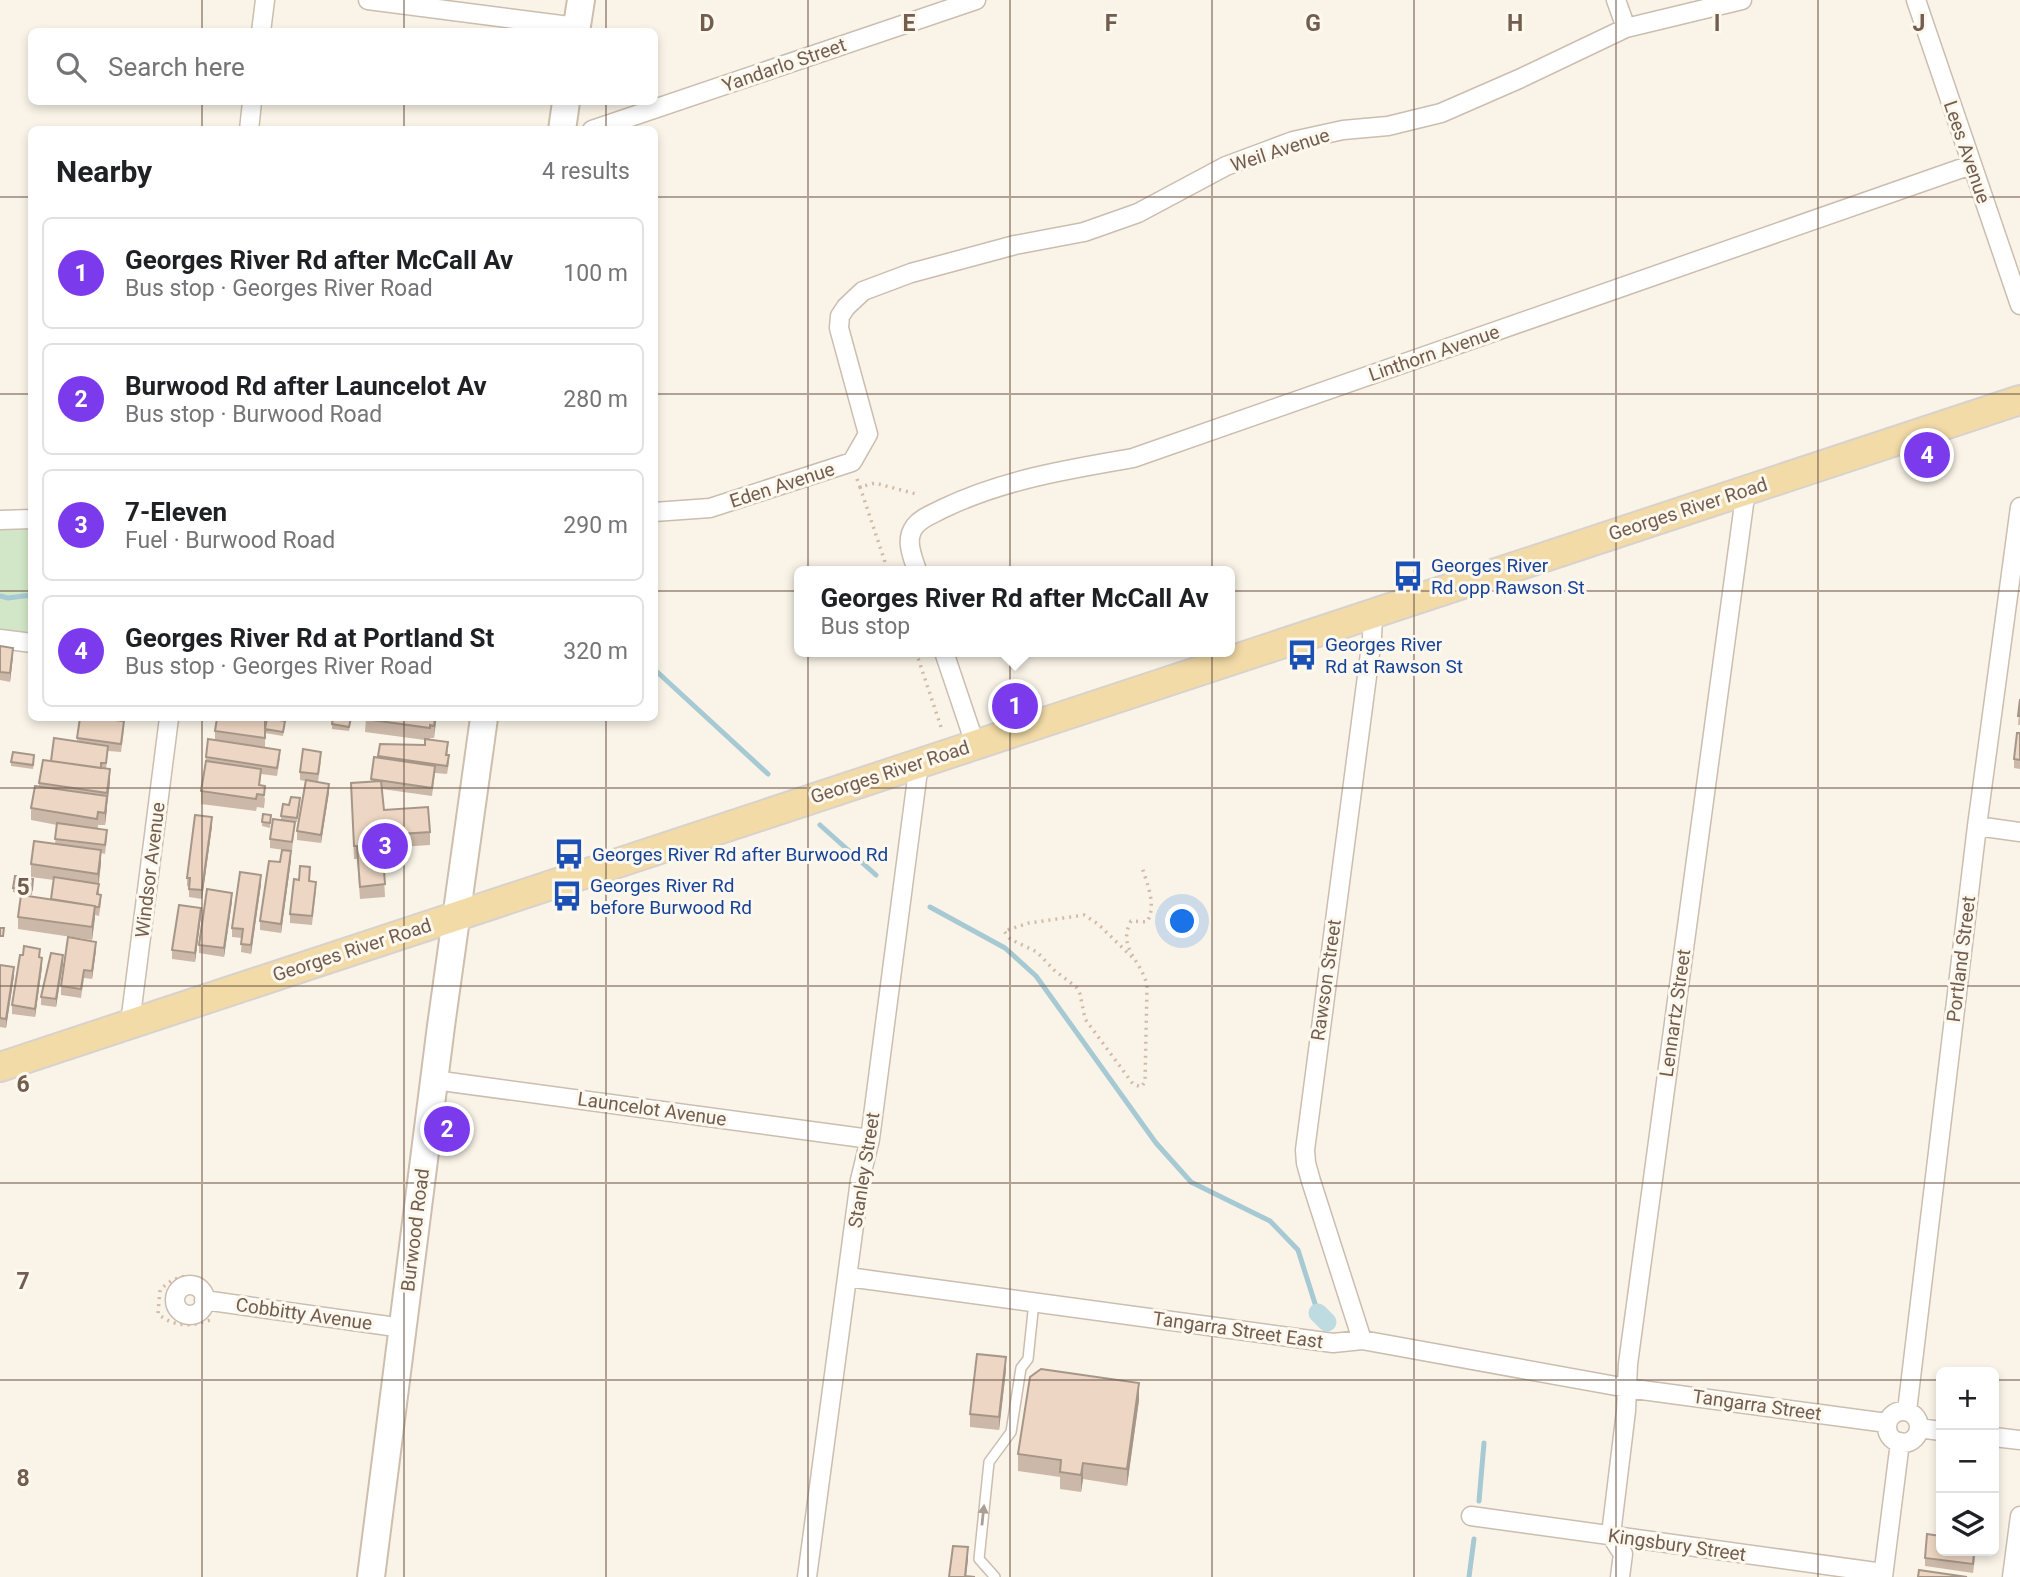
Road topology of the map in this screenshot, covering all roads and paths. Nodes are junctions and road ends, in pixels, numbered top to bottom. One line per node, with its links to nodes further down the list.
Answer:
1 (265, 0): 9 (street)
2 (368, 0): 10 (street)
3 (581, 0): 11 (main road)
4 (976, 0): 16 (street, Yandarlo Street)
5 (1616, 0): 8 (street)
6 (1742, 0): 8 (street, Weil Avenue)
7 (1916, 0): 17 (street, Lees Avenue)
8 (1626, 27): 19 (street, Weil Avenue)
9 (262, 28)
10 (570, 28)
11 (577, 28)
12 (252, 105): 14 (street)
13 (566, 105): 15 (main road)
14 (249, 126)
15 (563, 126)
16 (604, 126)
17 (1971, 165): 18 (street, Lees Avenue); 30 (street, Linthorn Avenue)
18 (2020, 304)
19 (839, 328): 26 (street, Eden Avenue)
20 (2020, 400): 23 (main road, Georges River Road)
21 (857, 479): 22 (path)
22 (860, 487): 24 (path); 29 (path)
23 (1746, 489): 31 (main road, Georges River Road); 55 (street, Lennartz Street)
24 (916, 494)
25 (2020, 508): 41 (street, Portland Street)
26 (658, 512)
27 (28, 519): 28 (street)
28 (0, 520)
29 (886, 566)
30 (915, 566)
31 (1373, 613): 39 (main road, Georges River Road); 54 (street, Rawson Street)
32 (0, 639): 33 (street)
33 (28, 642)
34 (918, 657): 38 (path)
35 (946, 657): 39 (street)
36 (169, 721): 46 (street, Windsor Avenue)
37 (484, 721): 44 (main road, Burwood Road)
38 (943, 730)
39 (975, 744): 40 (main road, Georges River Road)
40 (919, 763): 44 (main road, Georges River Road); 49 (street, Stanley Street)
41 (1977, 825): 42 (street); 56 (street, Portland Street)
42 (2020, 832)
43 (1142, 867): 45 (path)
44 (457, 915): 46 (main road, Georges River Road); 48 (main road, Burwood Road)
45 (1132, 957): 45 (path)
46 (130, 1024): 47 (main road, Georges River Road)
47 (0, 1067)
48 (434, 1080): 49 (street, Launcelot Avenue); 53 (main road, Burwood Road)
49 (870, 1139): 50 (street, Stanley Street)
50 (848, 1276): 52 (street, Tangarra Street East); 68 (street, Stanley Street)
51 (205, 1300): 53 (street, Cobbitty Avenue)
52 (1034, 1302): 54 (street, Tangarra Street East); 69 (lane, one-way to 52)
53 (403, 1328): 67 (main road, Burwood Road)
54 (1362, 1340): 55 (street, Tangarra Street East)
55 (1627, 1388): 57 (street, Tangarra Street); 65 (street, Lennartz Street)
56 (1907, 1411): 57 (street); 58 (street)
57 (1887, 1423): 62 (street)
58 (1919, 1428): 59 (street); 62 (street)
59 (1936, 1430)
60 (1999, 1438): 61 (street)
61 (2020, 1440)
62 (1900, 1442): 66 (street)
63 (2020, 1516): 71 (street)
64 (1471, 1517): 65 (street, Kingsbury Street)
65 (1612, 1537): 66 (street, Kingsbury Street); 70 (street)
66 (1883, 1575)
67 (370, 1577)
68 (807, 1577)
69 (995, 1577)
70 (1620, 1577)
71 (2012, 1577)

